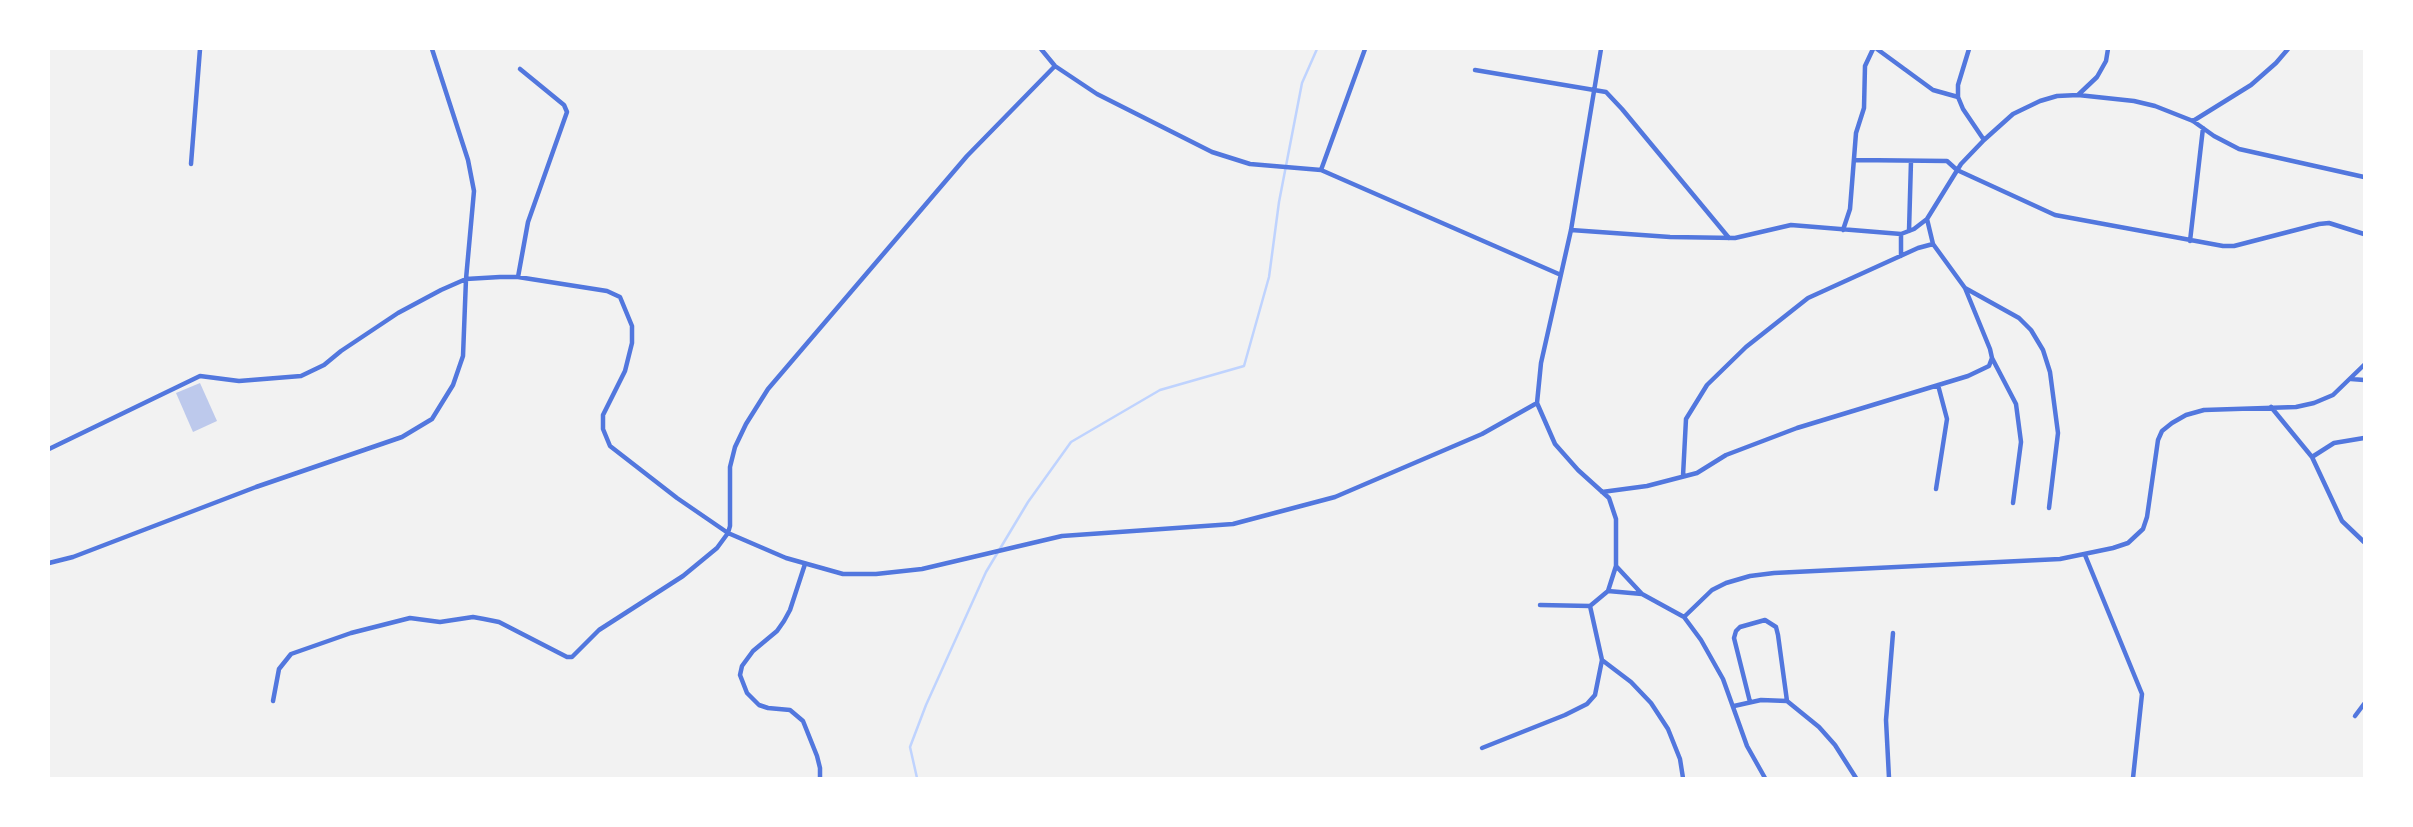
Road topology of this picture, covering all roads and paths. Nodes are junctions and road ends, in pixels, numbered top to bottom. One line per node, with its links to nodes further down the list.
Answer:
1 (200, 49): 22 (street)
2 (432, 49): 38 (street)
3 (1041, 49): 11 (street)
4 (1365, 49): 23 (street)
5 (1602, 49): 14 (street)
6 (1873, 49): 20 (street)
7 (1969, 49): 16 (street)
8 (2108, 49): 15 (street)
9 (2288, 49): 17 (street)
10 (1881, 50): 16 (street)
11 (1055, 66): 23 (street); 55 (street)
12 (520, 69): 37 (street)
13 (1475, 70): 14 (street)
14 (1594, 90): 27 (street); 32 (street)
15 (2078, 96): 17 (street); 19 (street)
16 (1958, 97): 19 (street)
17 (2193, 121): 18 (street)
18 (2203, 128): 25 (street); 33 (street)
19 (1984, 140): 24 (street)
20 (1855, 160): 21 (street); 28 (street)
21 (1911, 161): 24 (street); 29 (street)
22 (191, 164)
23 (1321, 170): 36 (street)
24 (1957, 170): 26 (street); 33 (street)
25 (2364, 177)
26 (1927, 219): 29 (street); 34 (street)
27 (1571, 230): 32 (street); 36 (street)
28 (1842, 230): 30 (street); 32 (street)
29 (1909, 231): 30 (street)
30 (1901, 234): 35 (street)
31 (2364, 234): 33 (street)
32 (1729, 238)
33 (2190, 240)
34 (1933, 244): 35 (street); 39 (street)
35 (1902, 256): 50 (street)
36 (1561, 275): 45 (street)
37 (518, 277): 38 (street); 55 (street)
38 (466, 279): 48 (street); 58 (street)
39 (1965, 288): 40 (street); 54 (street)
40 (1992, 358): 44 (street); 53 (street)
41 (2364, 364): 42 (street)
42 (2350, 379): 43 (street); 46 (street)
43 (2364, 380)
44 (1938, 385): 50 (street); 51 (street)
45 (1537, 403): 52 (street); 59 (street)
46 (2271, 408): 49 (street); 57 (street)
47 (2364, 438): 49 (street)
48 (49, 448)
49 (2312, 457): 56 (street)
50 (1683, 476): 52 (street)
51 (1936, 489)
52 (1601, 492): 60 (street)
53 (2014, 503)
54 (2049, 508)
55 (728, 533): 59 (street); 68 (street)
56 (2364, 542)
57 (2085, 555): 65 (street); 80 (street)
58 (49, 563)
59 (804, 564): 75 (street)
60 (1616, 566): 61 (street); 62 (street)
61 (1608, 591): 62 (street); 64 (street)
62 (1642, 594): 65 (street)
63 (1540, 605): 64 (street)
64 (1590, 606): 67 (street)
65 (1684, 617): 72 (street)
66 (1893, 633): 79 (street)
67 (1602, 660): 74 (street); 76 (street)
68 (273, 701)
69 (1788, 701): 70 (street); 70 (street); 78 (street)
70 (1750, 702): 72 (street)
71 (2364, 704): 73 (street)
72 (1734, 706): 77 (street)
73 (2355, 716)
74 (1482, 748)
75 (820, 778)
76 (1683, 778)
77 (1765, 778)
78 (1856, 778)
79 (1889, 778)
80 (2133, 778)

